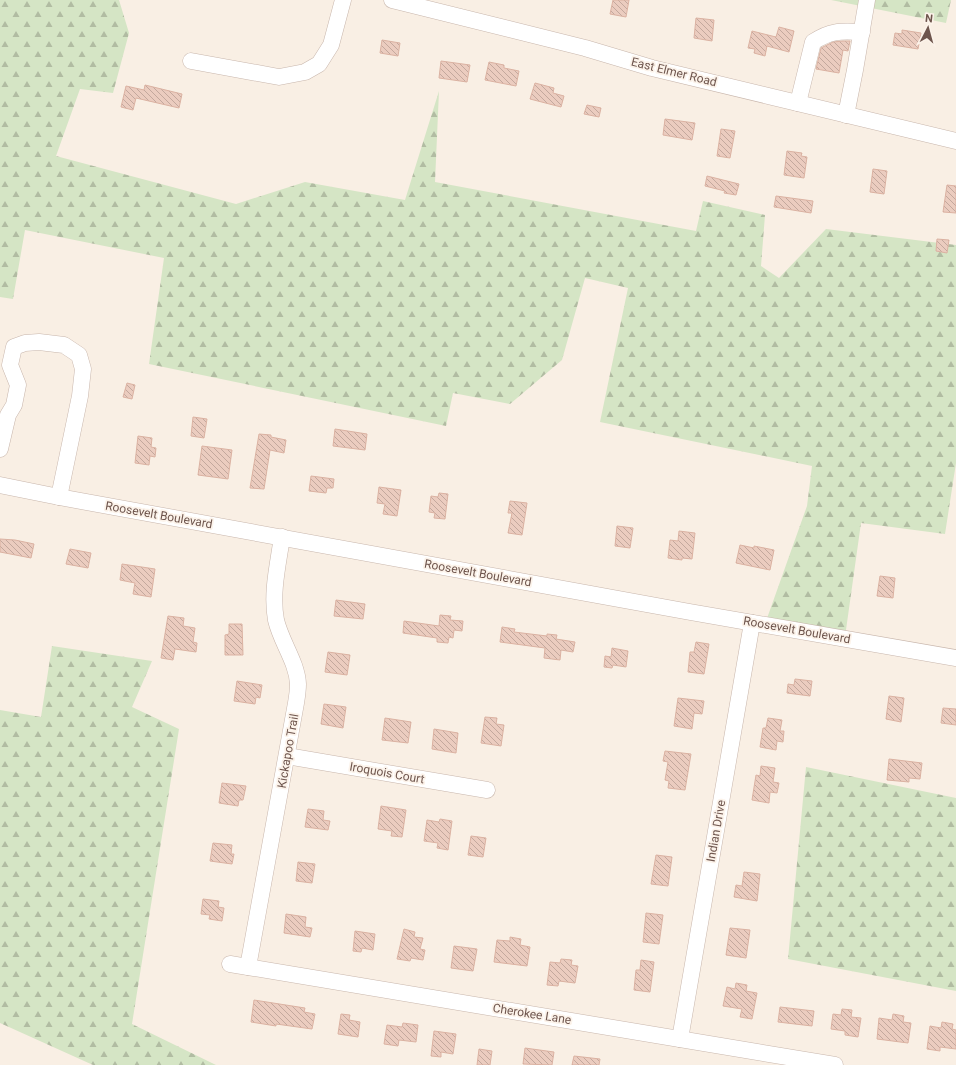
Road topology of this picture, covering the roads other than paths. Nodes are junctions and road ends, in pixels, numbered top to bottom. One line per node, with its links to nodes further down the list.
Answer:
1 (342, 0): 5 (street)
2 (392, 0): 6 (street, East Elmer Road)
3 (867, 0): 4 (street)
4 (862, 32): 6 (street); 7 (street)
5 (191, 61)
6 (798, 103): 7 (street, East Elmer Road)
7 (846, 115): 8 (street, East Elmer Road)
8 (956, 140)
9 (0, 450): 11 (street)
10 (0, 485): 11 (street, Roosevelt Boulevard)
11 (59, 497): 12 (street, Roosevelt Boulevard)
12 (282, 537): 13 (street, Roosevelt Boulevard); 15 (street, Kickapoo Trail)
13 (752, 622): 14 (street, Roosevelt Boulevard); 19 (street, Indian Drive)
14 (956, 658)
15 (287, 756): 16 (street, Iroquois Court); 18 (street, Kickapoo Trail)
16 (487, 790)
17 (230, 964): 18 (street, Cherokee Lane)
18 (248, 967): 19 (street, Cherokee Lane)
19 (680, 1039): 20 (street, Cherokee Lane)
20 (814, 1063): 21 (street, Cherokee Lane)
21 (835, 1065)

